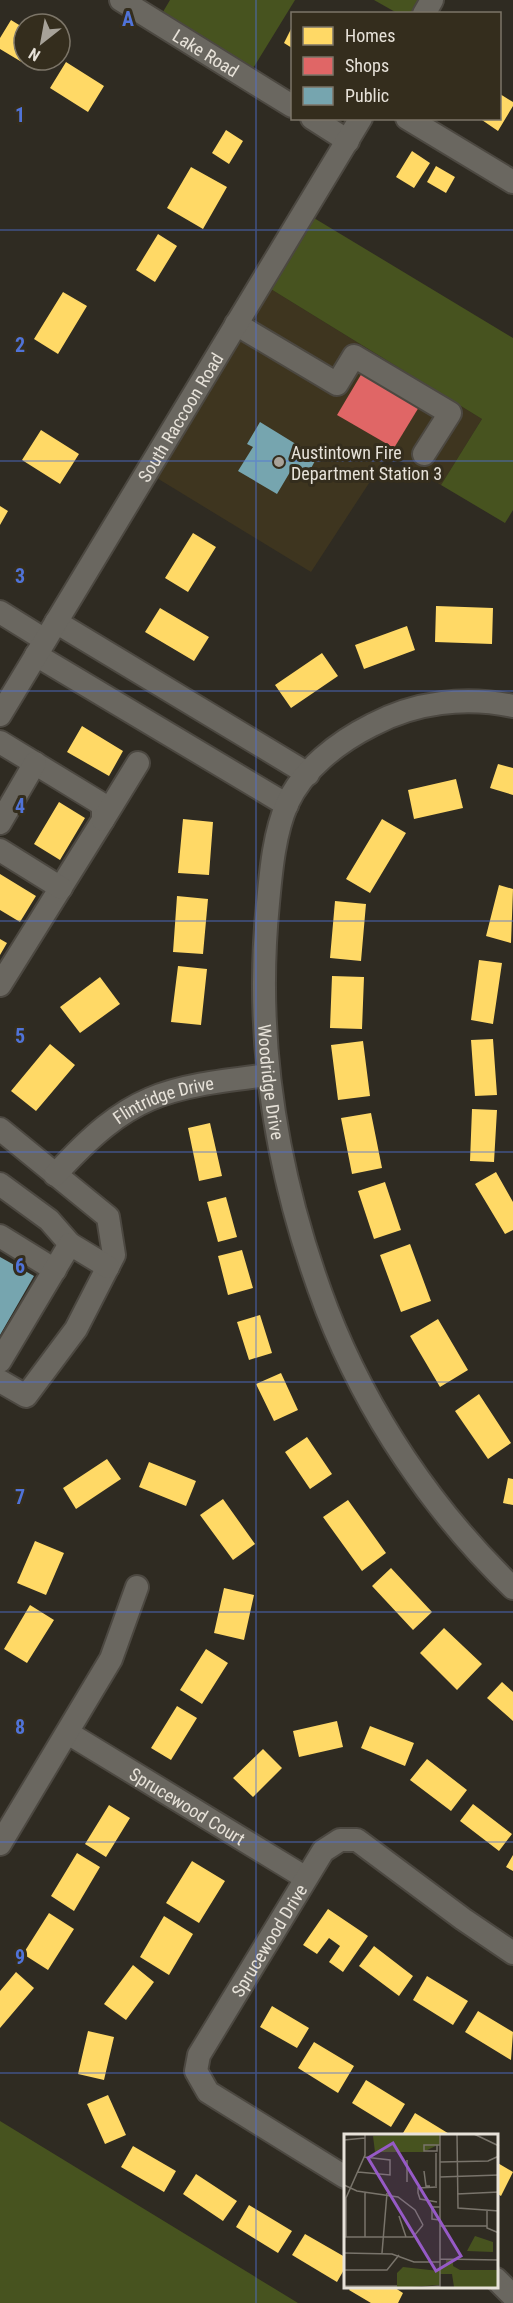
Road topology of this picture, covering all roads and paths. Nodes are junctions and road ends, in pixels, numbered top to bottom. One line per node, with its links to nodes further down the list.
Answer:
1 (121, 0): 2 (street, Lake Road)
2 (291, 105)
3 (315, 120): 6 (street)
4 (360, 120): 6 (street, South Raccoon Road)
5 (410, 120): 7 (street)
6 (348, 141): 8 (street, South Raccoon Road)
7 (513, 182)
8 (237, 324): 9 (street); 11 (street, South Raccoon Road)
9 (424, 454)
10 (0, 612): 11 (street)
11 (46, 639): 13 (street, South Raccoon Road); 17 (street); 18 (street)
12 (513, 706): 17 (street, Woodridge Drive)
13 (0, 715)
14 (0, 742): 15 (street)
15 (35, 763): 19 (street); 20 (street)
16 (138, 763): 19 (street)
17 (308, 774): 18 (street, Woodridge Drive)
18 (287, 806): 24 (street, Woodridge Drive)
19 (103, 820): 22 (street)
20 (0, 823)
21 (0, 850): 22 (street)
22 (61, 888): 23 (street)
23 (0, 984)
24 (268, 1074): 26 (street, Flintridge Drive); 35 (street, Woodridge Drive)
25 (0, 1130): 26 (street)
26 (55, 1175): 30 (street)
27 (0, 1184): 29 (street)
28 (0, 1236): 31 (street)
29 (70, 1244): 30 (street); 31 (street)
30 (108, 1266): 33 (street)
31 (55, 1270): 32 (street)
32 (0, 1361)
33 (0, 1381)
34 (137, 1587): 36 (street)
35 (513, 1587)
36 (68, 1733): 37 (street); 38 (street, Sprucewood Court)
37 (0, 1845)
38 (306, 1878): 39 (street, Sprucewood Drive); 40 (street, Sprucewood Drive)
39 (513, 1953)
40 (344, 2176)
41 (498, 2281): 42 (street)
42 (513, 2296)

